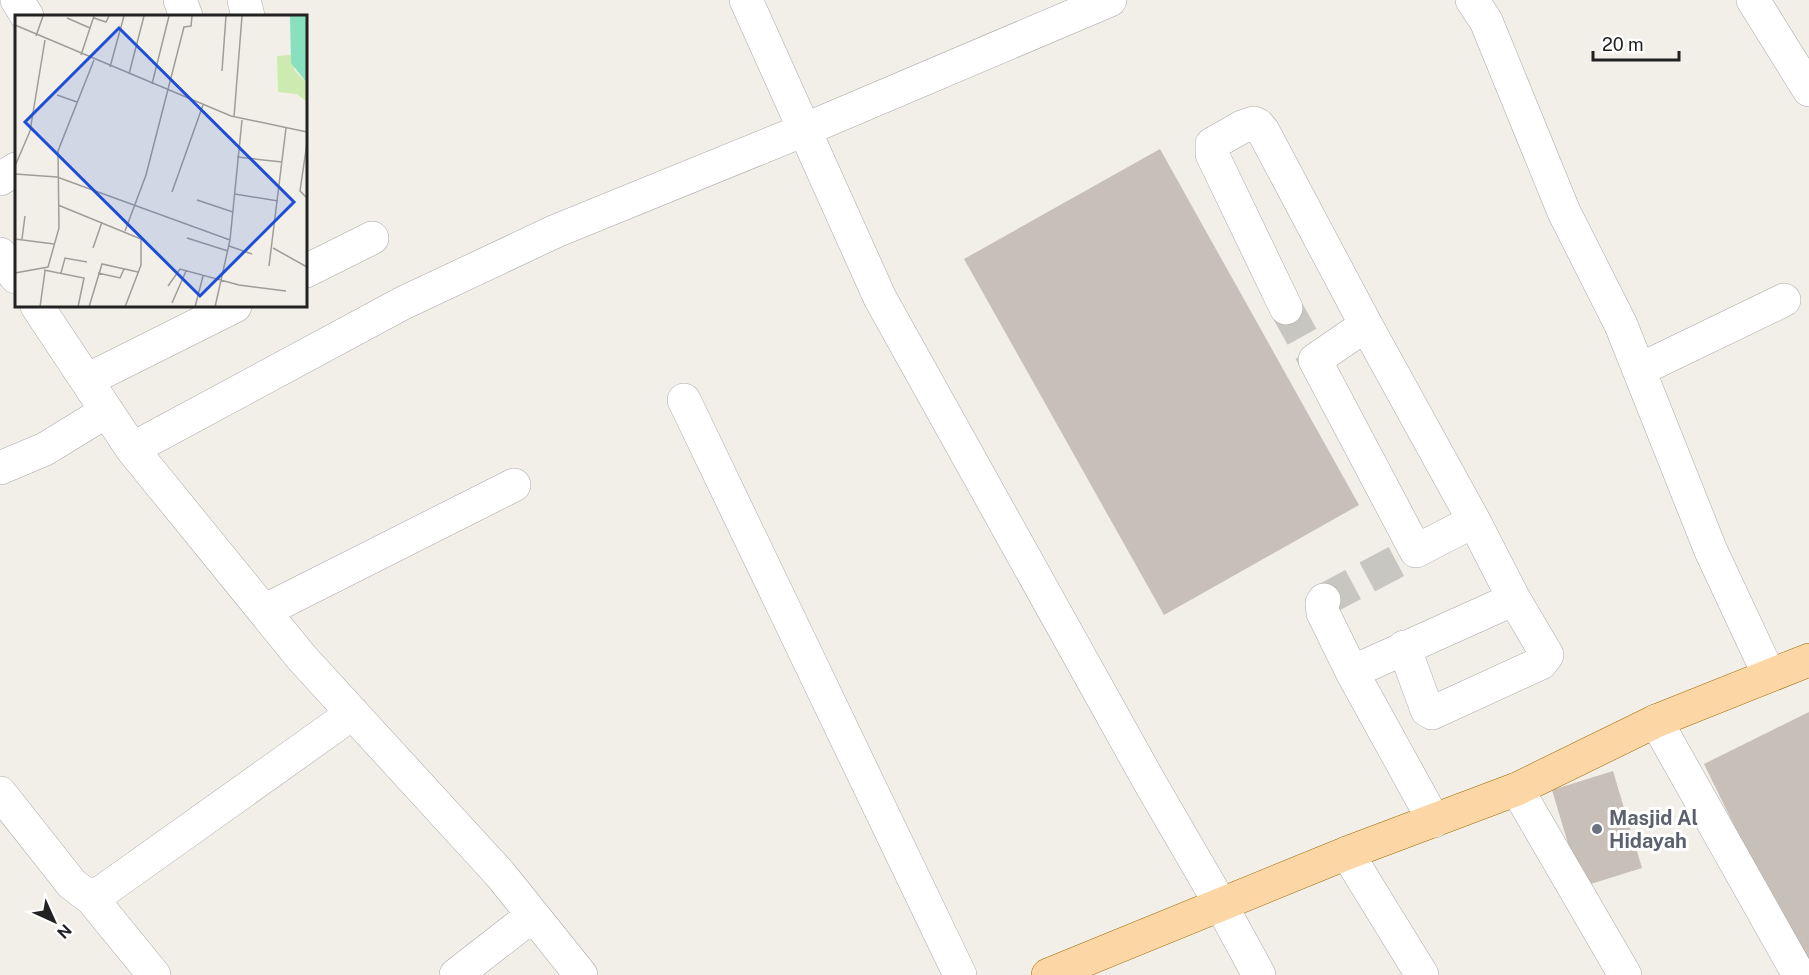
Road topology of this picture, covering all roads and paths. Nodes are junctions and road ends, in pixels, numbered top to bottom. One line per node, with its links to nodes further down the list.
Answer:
1 (17, 0): 8 (street)
2 (180, 0): 9 (street)
3 (244, 0): 10 (street)
4 (746, 0): 12 (street)
5 (1110, 0): 12 (street)
6 (1472, 0): 24 (street)
7 (1753, 0): 11 (street)
8 (26, 15)
9 (186, 15)
10 (248, 15)
11 (1809, 90)
12 (804, 130): 28 (street); 46 (street)
13 (15, 170): 14 (street)
14 (0, 178)
15 (372, 238): 17 (street)
16 (0, 254): 18 (street)
17 (308, 270)
18 (15, 276)
19 (1784, 300): 24 (street)
20 (38, 308): 25 (street)
21 (232, 308): 25 (street)
22 (1286, 308): 23 (street)
23 (1366, 325): 31 (street); 31 (street)
24 (1639, 370): 38 (street)
25 (87, 380): 27 (street)
26 (684, 400): 51 (street)
27 (107, 411): 28 (street); 29 (street)
28 (132, 448): 34 (street)
29 (0, 468)
30 (514, 485): 34 (street)
31 (1474, 521): 32 (street)
32 (1514, 599): 35 (street); 35 (street)
33 (1324, 600): 37 (street)
34 (264, 611): 39 (street)
35 (1404, 647): 37 (street)
36 (1809, 660): 38 (main road)
37 (1352, 672): 43 (street)
38 (1770, 675): 40 (main road)
39 (353, 713): 45 (street); 47 (street)
40 (1656, 721): 41 (main road); 56 (street)
41 (1517, 789): 43 (main road); 55 (street)
42 (0, 793): 45 (street)
43 (1434, 820): 44 (main road)
44 (1347, 853): 46 (main road); 54 (street)
45 (92, 899): 48 (street)
46 (1221, 905): 52 (main road); 53 (street)
47 (533, 915): 49 (street); 50 (street)
48 (154, 975)
49 (456, 975)
50 (581, 975)
51 (960, 975)
52 (1048, 975)
53 (1259, 975)
54 (1422, 975)
55 (1625, 975)
56 (1799, 975)

